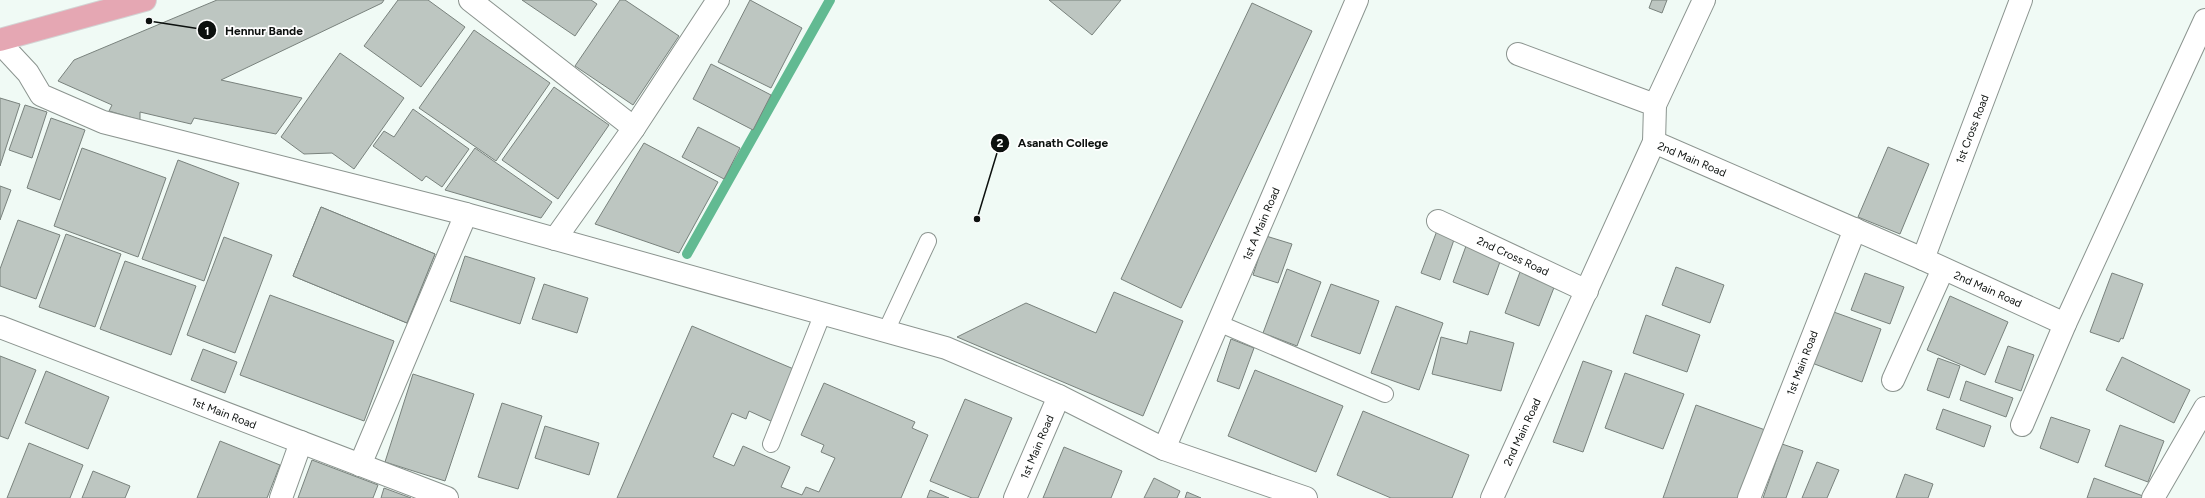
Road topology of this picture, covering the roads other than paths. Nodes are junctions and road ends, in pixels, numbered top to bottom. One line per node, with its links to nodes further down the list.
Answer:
1 (145, 0): 8 (main road)
2 (718, 0): 11 (street)
3 (1704, 0): 10 (street)
4 (2021, 0): 18 (street, 1st Cross Road)
5 (1354, 1): 22 (street, 1st A Main Road)
6 (483, 4): 11 (street)
7 (2205, 20): 23 (street)
8 (0, 42): 13 (street)
9 (1518, 54): 10 (street)
10 (1655, 105): 12 (street)
11 (634, 128): 16 (street)
12 (1654, 142): 15 (street, 2nd Main Road); 20 (street, 2nd Main Road)
13 (466, 214): 16 (street); 34 (street)
14 (1438, 221): 20 (street, 2nd Cross Road)
15 (1855, 229): 18 (street, 2nd Main Road); 40 (street, 1st Main Road)
16 (555, 239): 21 (street)
17 (928, 241): 25 (lane)
18 (1922, 259): 19 (street, 2nd Main Road)
19 (1943, 269): 23 (street, 2nd Main Road); 26 (street)
20 (1587, 291): 39 (street, 2nd Main Road)
21 (823, 313): 25 (street); 32 (lane)
22 (1218, 323): 27 (lane); 33 (street, 1st A Main Road)
23 (2065, 324): 30 (street)
24 (0, 327): 31 (street, 1st Main Road)
25 (886, 331): 28 (street)
26 (1893, 380)
27 (1385, 394)
28 (1059, 396): 33 (street); 37 (street, 1st Main Road)
29 (2203, 416): 41 (street)
30 (2022, 425)
31 (301, 442): 34 (street, 1st Main Road); 35 (street)
32 (771, 444)
33 (1164, 449): 38 (street)
34 (360, 465): 36 (street, 1st Main Road)
35 (281, 498)
36 (447, 498)
37 (1015, 498)
38 (1306, 498)
39 (1492, 498)
40 (1749, 498)
41 (2153, 498)

